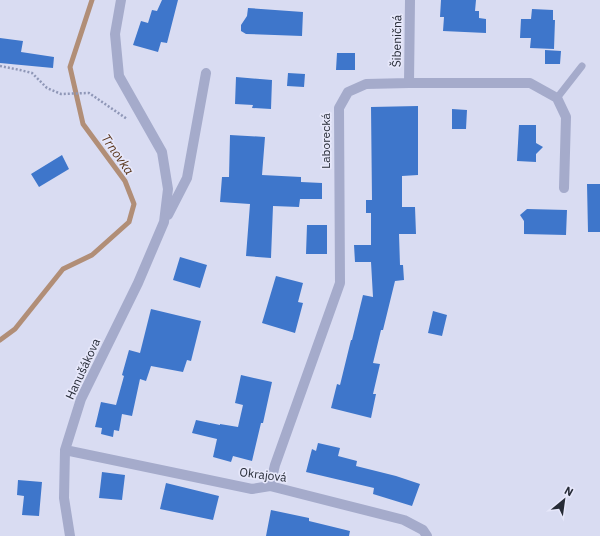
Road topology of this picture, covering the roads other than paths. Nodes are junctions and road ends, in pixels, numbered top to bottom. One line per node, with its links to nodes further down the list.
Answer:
1 (121, 0): 8 (street, Hanušákova)
2 (410, 0): 5 (street, Šibeničná)
3 (582, 66): 6 (lane)
4 (206, 73): 8 (street, Hanušákova)
5 (409, 83): 6 (street, Laborecká); 10 (street, Laborecká)
6 (557, 98): 7 (street)
7 (564, 188)
8 (164, 222): 9 (street, Hanušákova)
9 (65, 450): 10 (street, Okrajová); 11 (street, Hanušákova)
10 (270, 486): 12 (street, Okrajová)
11 (70, 536)
12 (428, 536)

